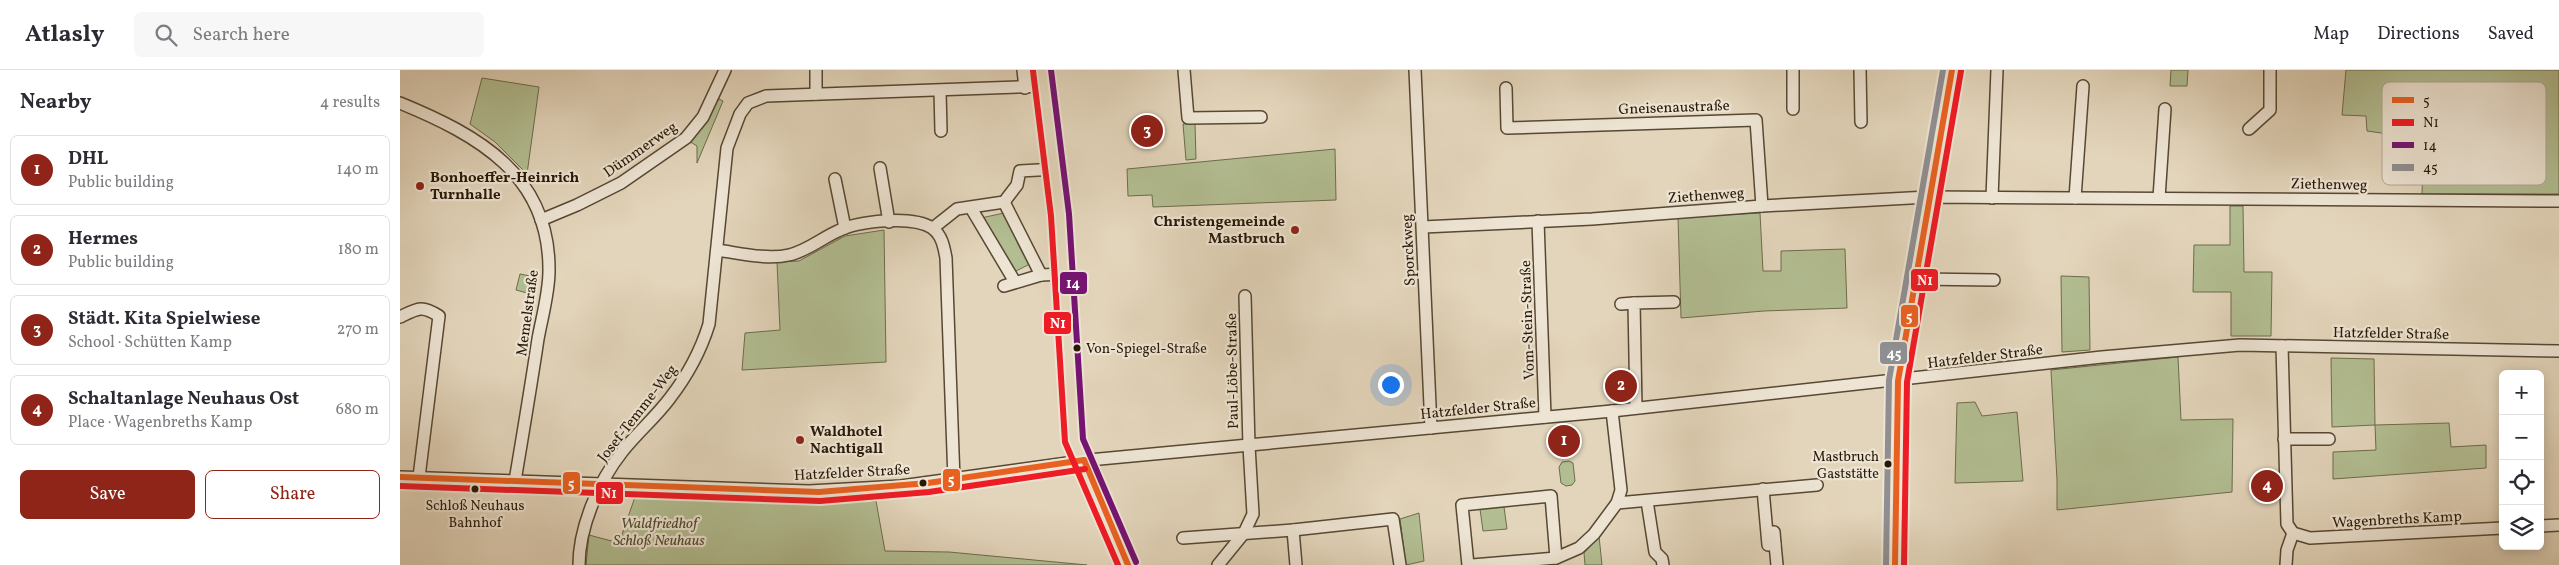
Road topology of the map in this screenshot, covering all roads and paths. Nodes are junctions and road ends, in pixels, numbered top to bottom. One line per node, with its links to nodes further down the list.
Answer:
1 (725, 70): 36 (street, Dümmerweg)
2 (816, 70): 17 (street)
3 (1022, 70): 14 (street)
4 (1042, 70): 12 (main road)
5 (1184, 70): 21 (street)
6 (1415, 70): 39 (street, Sporckweg)
7 (1793, 70): 20 (street)
8 (1860, 70): 22 (street)
9 (1952, 70): 28 (street)
10 (1997, 70): 29 (street)
11 (2270, 70): 23 (street)
12 (1045, 86): 14 (street); 26 (main road)
13 (2083, 86): 30 (street)
14 (1025, 88): 16 (street)
15 (1506, 88): 34 (street, Gneisenaustraße)
16 (940, 91): 17 (street); 24 (street)
17 (816, 94): 42 (street, Josef-Temme-Weg)
18 (400, 103): 36 (street, Memelstraße)
19 (2165, 108): 31 (street)
20 (1794, 110)
21 (1261, 116)
22 (1861, 122)
23 (2248, 129)
24 (941, 131)
25 (880, 168): 38 (street)
26 (1056, 169): 33 (street); 43 (main road)
27 (835, 179): 40 (street)
28 (1928, 197): 29 (street, Ziethenweg); 34 (street, Ziethenweg); 45 (street)
29 (1992, 198): 30 (street, Ziethenweg)
30 (2075, 198): 31 (street, Ziethenweg)
31 (2159, 198): 32 (street, Ziethenweg)
32 (2559, 201)
33 (1004, 202): 35 (street); 44 (street)
34 (1762, 206): 37 (street, Ziethenweg)
35 (971, 208): 41 (street); 44 (street)
36 (541, 220): 65 (street, Memelstraße)
37 (1538, 221): 39 (street, Ziethenweg); 57 (street, Vom-Stein-Straße)
38 (889, 222): 40 (street); 41 (street)
39 (1423, 227): 58 (street, Sporckweg)
40 (845, 228): 42 (street)
41 (933, 228): 66 (street)
42 (716, 250): 67 (street, Josef-Temme-Weg)
43 (1063, 274): 44 (street); 62 (main road)
44 (1041, 275)
45 (1916, 279): 46 (street); 54 (street)
46 (1994, 280)
47 (1245, 296): 61 (street, Paul-Löbe-Straße)
48 (1674, 302): 49 (street)
49 (1634, 303): 50 (street); 55 (street)
50 (1621, 304)
51 (400, 317): 64 (street)
52 (2282, 346): 53 (street, Hatzfelder Straße); 54 (street, Hatzfelder Straße); 59 (street)
53 (2559, 351)
54 (1898, 381): 55 (street, Hatzfelder Straße); 89 (street)
55 (1636, 408): 56 (street, Hatzfelder Straße)
56 (1612, 411): 57 (street, Hatzfelder Straße); 71 (street)
57 (1545, 417): 58 (street, Hatzfelder Straße)
58 (1431, 428): 61 (street, Hatzfelder Straße)
59 (2284, 439): 60 (street); 77 (street)
60 (2329, 439)
61 (1249, 446): 62 (street, Hatzfelder Straße); 76 (street, Paul-Löbe-Straße)
62 (1084, 460): 66 (street, Hatzfelder Straße); 82 (main road)
63 (400, 477): 64 (street, Hatzfelder Straße)
64 (419, 478): 65 (street, Hatzfelder Straße)
65 (515, 480): 67 (street, Hatzfelder Straße)
66 (954, 480): 67 (street, Hatzfelder Straße)
67 (602, 485): 81 (street, Josef-Temme-Weg)
68 (1817, 485): 69 (street)
69 (1763, 489): 70 (street); 88 (street)
70 (1647, 501): 71 (street); 87 (street)
71 (1617, 504): 79 (street)
72 (2559, 525): 73 (street)
73 (2544, 526)
74 (2499, 528): 77 (street, Wagenbreths Kamp)
75 (1293, 530): 76 (street); 80 (street); 84 (street)
76 (1244, 533): 78 (street); 83 (street, Paul-Löbe-Straße)
77 (2292, 533): 90 (street)
78 (1183, 538)
79 (1556, 558): 85 (street); 86 (street)
80 (1298, 564)
81 (580, 565)
82 (1128, 565)
83 (1218, 565)
84 (1400, 565)
85 (1468, 565)
86 (1472, 565)
87 (1663, 565)
88 (1777, 565)
89 (1895, 565)
90 (2286, 565)

